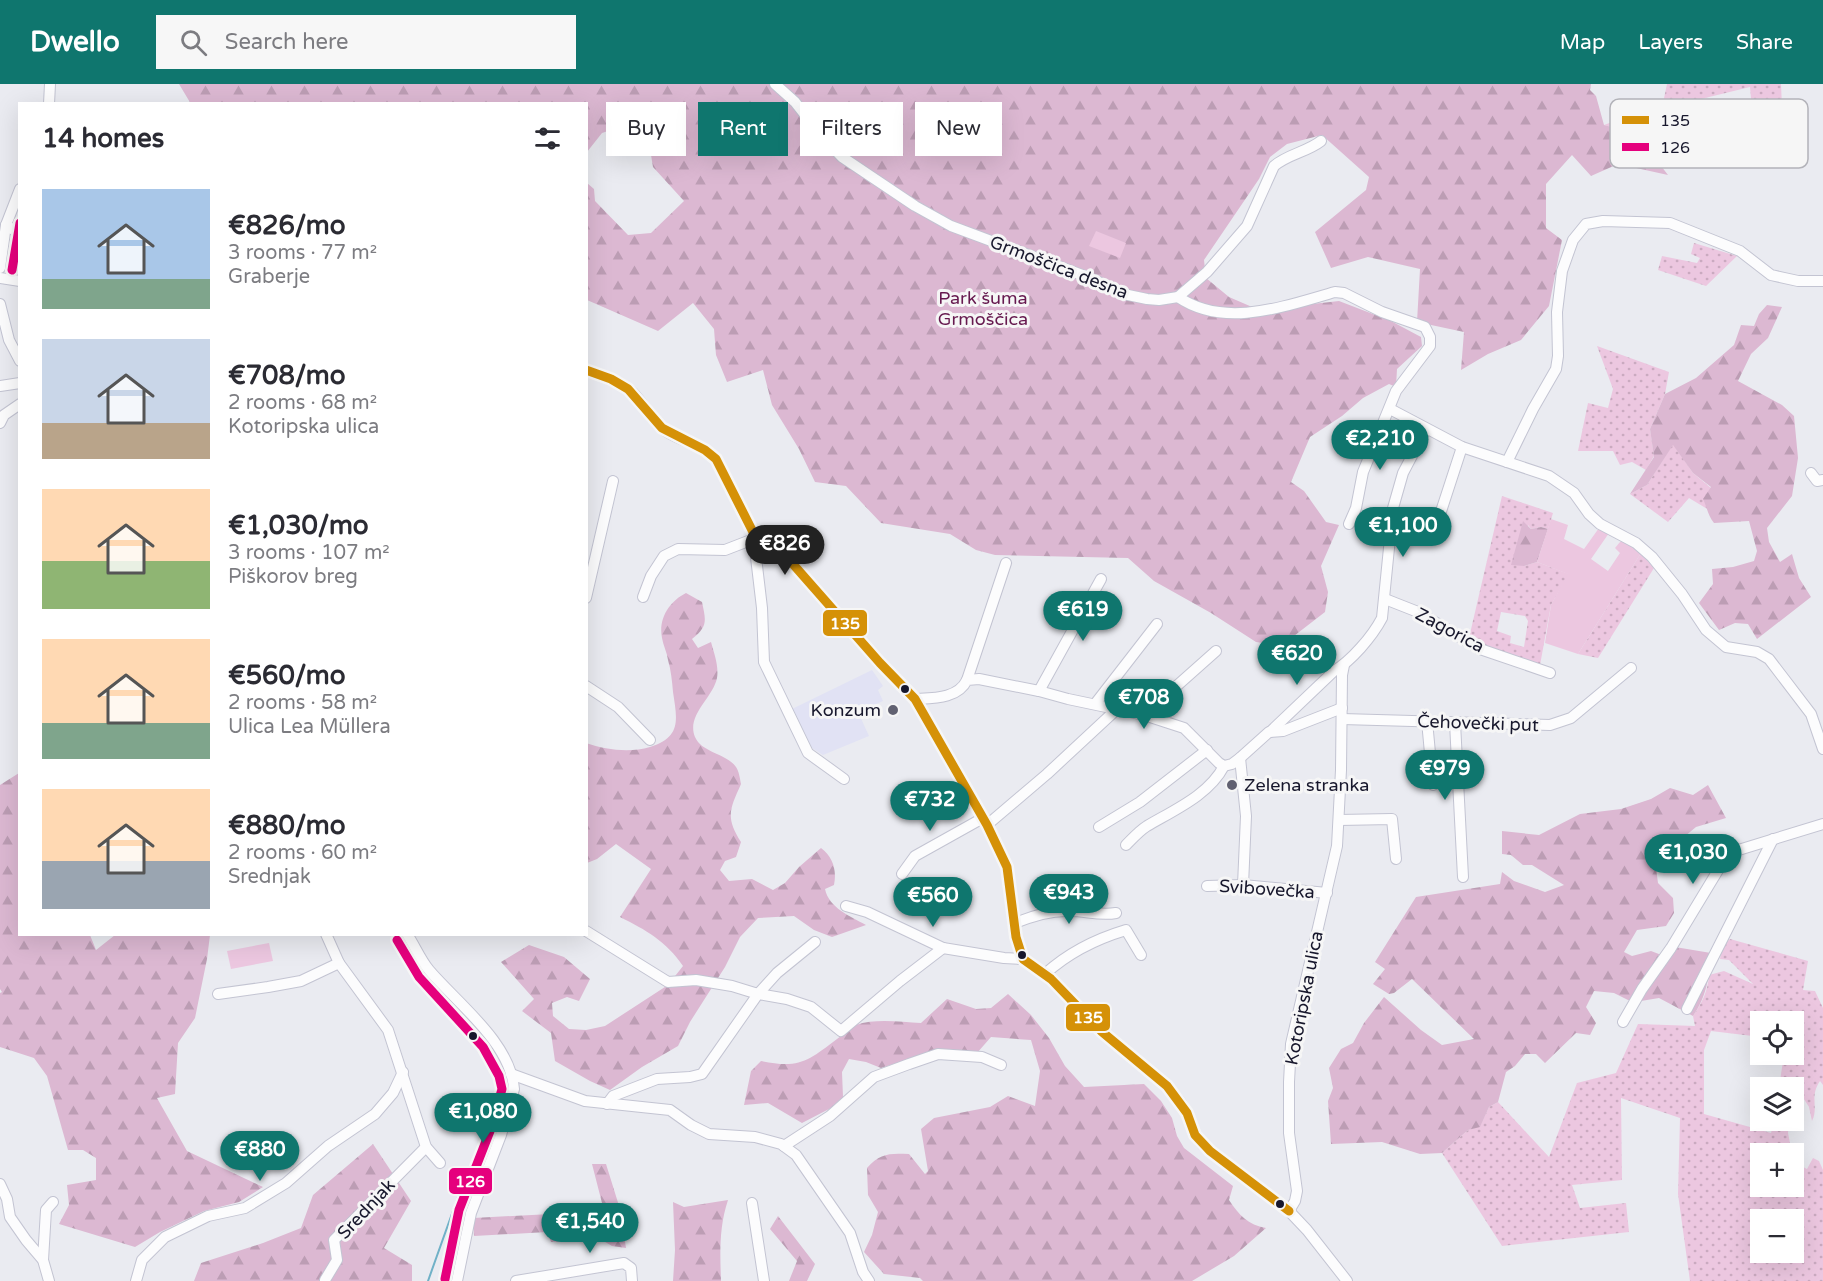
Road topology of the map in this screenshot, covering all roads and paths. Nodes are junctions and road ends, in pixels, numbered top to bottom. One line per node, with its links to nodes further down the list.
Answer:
1 (50, 84): 3 (street)
2 (775, 84): 12 (street, Grmoščica desna)
3 (49, 102)
4 (1321, 141): 12 (street)
5 (18, 194): 6 (street)
6 (6, 225): 7 (street); 8 (street)
7 (18, 233)
8 (0, 268)
9 (0, 278): 10 (street)
10 (18, 281)
11 (1823, 281): 23 (street)
12 (1178, 297): 19 (street)
13 (0, 304): 14 (street)
14 (18, 357)
15 (588, 371): 28 (street)
16 (18, 383): 17 (street)
17 (0, 386)
18 (18, 405): 20 (street)
19 (1390, 409): 21 (street); 27 (street)
20 (0, 423)
21 (1426, 429): 22 (street); 34 (street)
22 (1462, 447): 23 (street); 29 (street)
23 (1507, 462): 52 (street)
24 (1812, 473): 25 (street)
25 (1823, 480)
26 (613, 481): 32 (street)
27 (1350, 524)
28 (756, 538): 33 (street); 43 (street); 56 (street)
29 (1432, 539)
30 (1006, 563): 40 (street)
31 (1101, 579): 42 (street)
32 (588, 589)
33 (643, 597)
34 (1384, 599): 37 (street); 39 (street, Zagorica)
35 (1157, 624): 44 (street)
36 (1216, 651): 47 (street)
37 (1344, 665): 46 (street, Kotoripska ulica); 50 (street)
38 (1631, 668): 49 (street, Čehovečki put)
39 (1550, 673)
40 (967, 680): 42 (street); 43 (street)
41 (588, 687): 51 (street)
42 (1039, 691): 44 (street)
43 (915, 699): 59 (street)
44 (1095, 704): 45 (street)
45 (1117, 709): 47 (street); 59 (street)
46 (1342, 714): 48 (street, Čehovečki put); 50 (street); 58 (street, Kotoripska ulica)
47 (1144, 715): 53 (street)
48 (1427, 721): 49 (street, Čehovečki put); 57 (street)
49 (1455, 723): 66 (street)
50 (1269, 732): 54 (street)
51 (650, 740)
52 (1823, 749)
53 (1207, 750): 55 (street); 61 (street)
54 (1240, 758): 55 (street); 67 (street)
55 (1224, 766): 63 (street)
56 (844, 779)
57 (1433, 785)
58 (1338, 820): 64 (street); 69 (street, Kotoripska ulica)
59 (985, 822): 65 (street); 72 (street)
60 (1823, 824): 62 (street)
61 (1099, 827)
62 (1773, 839): 84 (street); 85 (street)
63 (1125, 845)
64 (1396, 860)
65 (902, 874)
66 (1464, 877)
67 (1243, 885): 68 (street, Svibovečka); 69 (street, Svibovečka)
68 (1208, 886)
69 (1327, 893): 97 (street, Kotoripska ulica)
70 (846, 906): 77 (street)
71 (1116, 913): 72 (street)
72 (1014, 923): 79 (street)
73 (588, 932): 83 (street)
74 (327, 936): 80 (street)
75 (412, 936): 88 (street)
76 (815, 942): 83 (street)
77 (943, 948): 79 (street); 83 (street)
78 (1141, 955): 81 (street)
79 (1023, 959): 81 (street)
80 (339, 963): 82 (street); 87 (street)
81 (1045, 974): 97 (street)
82 (218, 994)
83 (758, 994): 89 (street)
84 (1687, 1009)
85 (1623, 1022)
86 (1001, 1065): 90 (street)
87 (403, 1072): 91 (street); 102 (street)
88 (511, 1074): 89 (street); 103 (street)
89 (607, 1104): 90 (street)
90 (784, 1146): 107 (street)
91 (426, 1147): 92 (street); 100 (street, Srednjak)
92 (440, 1163)
93 (0, 1184): 98 (street)
94 (53, 1202): 99 (street)
95 (752, 1203): 106 (street)
96 (0, 1209): 98 (street)
97 (1289, 1211): 108 (street)
98 (10, 1217): 99 (street)
99 (43, 1260): 101 (street)
100 (325, 1280)
101 (49, 1281)
102 (136, 1281)
103 (457, 1281)
104 (516, 1281): 105 (street)
105 (632, 1281)
106 (764, 1281)
107 (869, 1281)
108 (1347, 1281)

